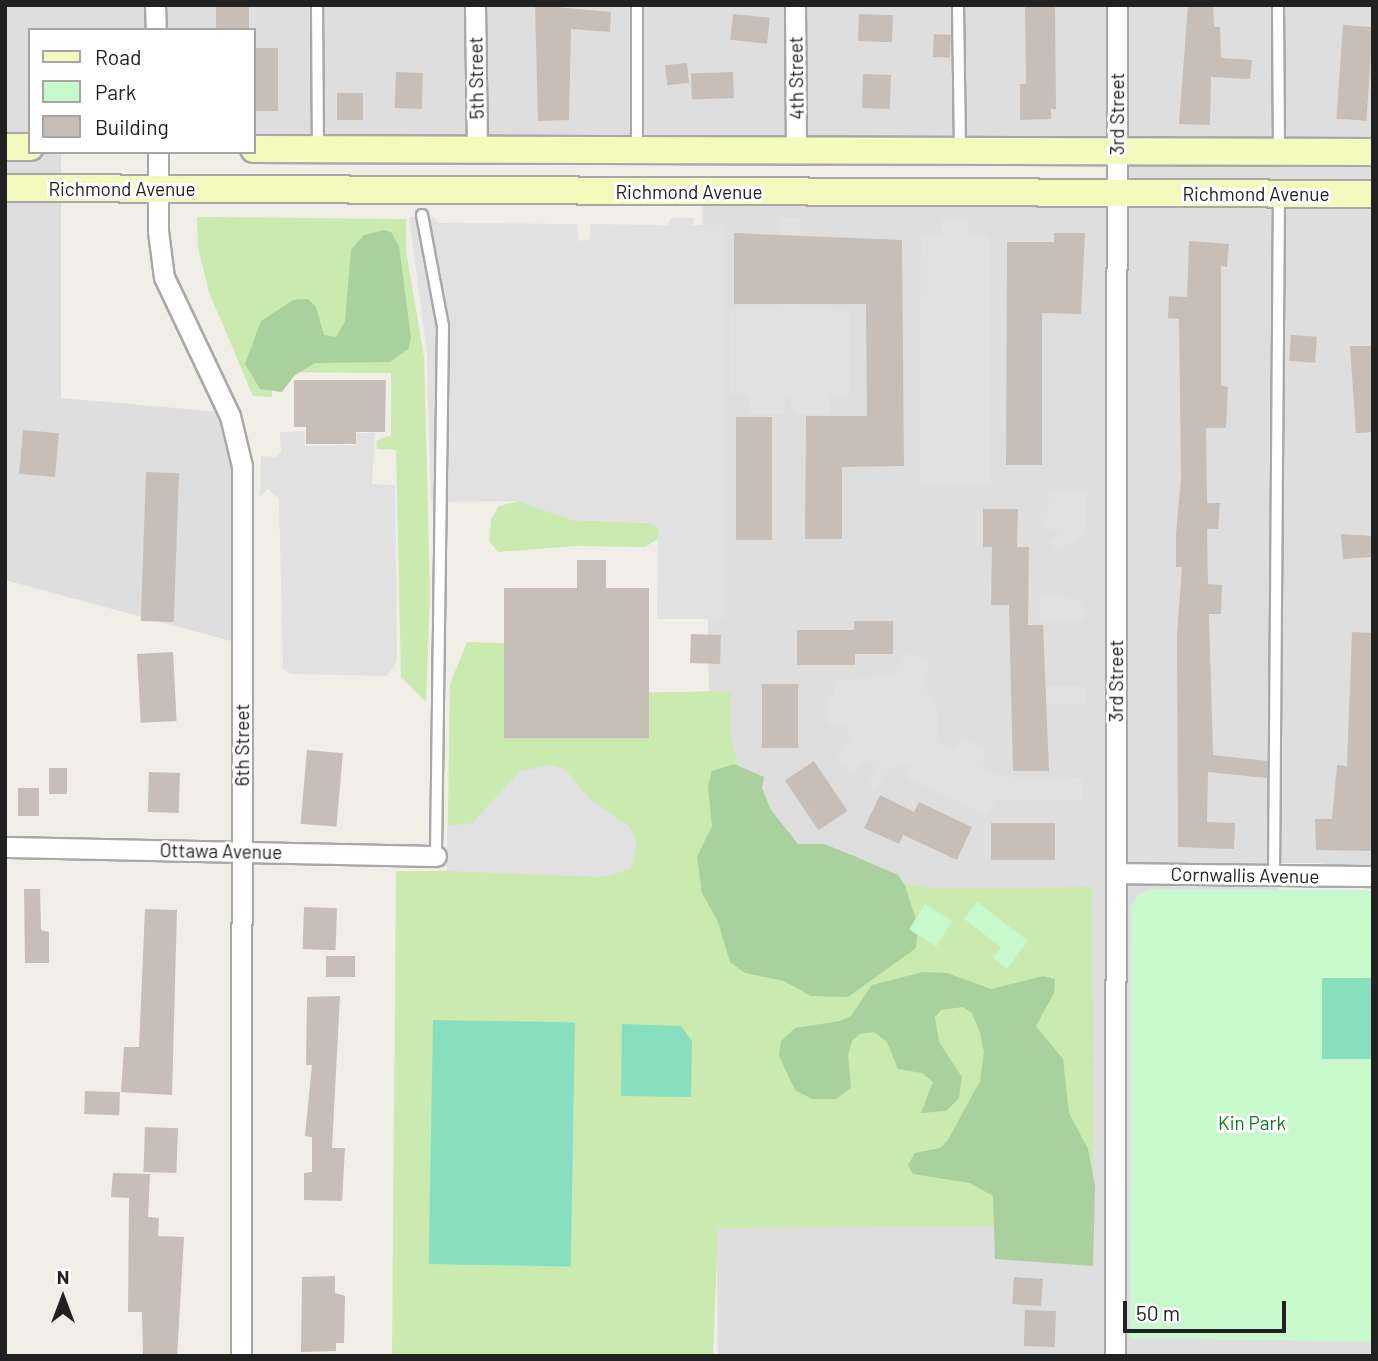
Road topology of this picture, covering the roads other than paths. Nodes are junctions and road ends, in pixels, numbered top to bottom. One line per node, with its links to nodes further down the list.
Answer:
1 (155, 5): 9 (street)
2 (317, 5): 13 (lane)
3 (475, 5): 14 (street, 5th Street)
4 (637, 5): 15 (lane)
5 (795, 5): 16 (street, 4th Street)
6 (958, 5): 19 (lane)
7 (1117, 5): 20 (street, 3rd Street)
8 (1278, 5): 17 (lane)
9 (156, 28)
10 (5, 147): 11 (main road)
11 (28, 147)
12 (256, 149): 13 (main road)
13 (318, 149): 14 (main road)
14 (477, 150): 15 (main road)
15 (637, 150): 16 (main road)
16 (796, 151): 19 (main road)
17 (1279, 152): 18 (main road); 20 (main road)
18 (1373, 152)
19 (960, 153): 20 (main road)
20 (1117, 153): 24 (street, 3rd Street)
21 (158, 154): 23 (street, 6th Street)
22 (5, 188): 23 (main road, Richmond Avenue)
23 (158, 188): 24 (main road, Richmond Avenue); 29 (street, 6th Street)
24 (1116, 194): 25 (main road, Richmond Avenue); 31 (street, 3rd Street)
25 (1279, 194): 26 (main road, Richmond Avenue); 32 (lane)
26 (1373, 194)
27 (422, 215): 30 (lane)
28 (5, 847): 29 (street, Ottawa Avenue)
29 (242, 852): 30 (street, Ottawa Avenue); 34 (street, 6th Street)
30 (436, 856)
31 (1118, 873): 32 (street, Cornwallis Avenue); 35 (street, 3rd Street)
32 (1274, 875): 33 (street, Cornwallis Avenue)
33 (1373, 877)
34 (241, 1356)
35 (1115, 1356)

